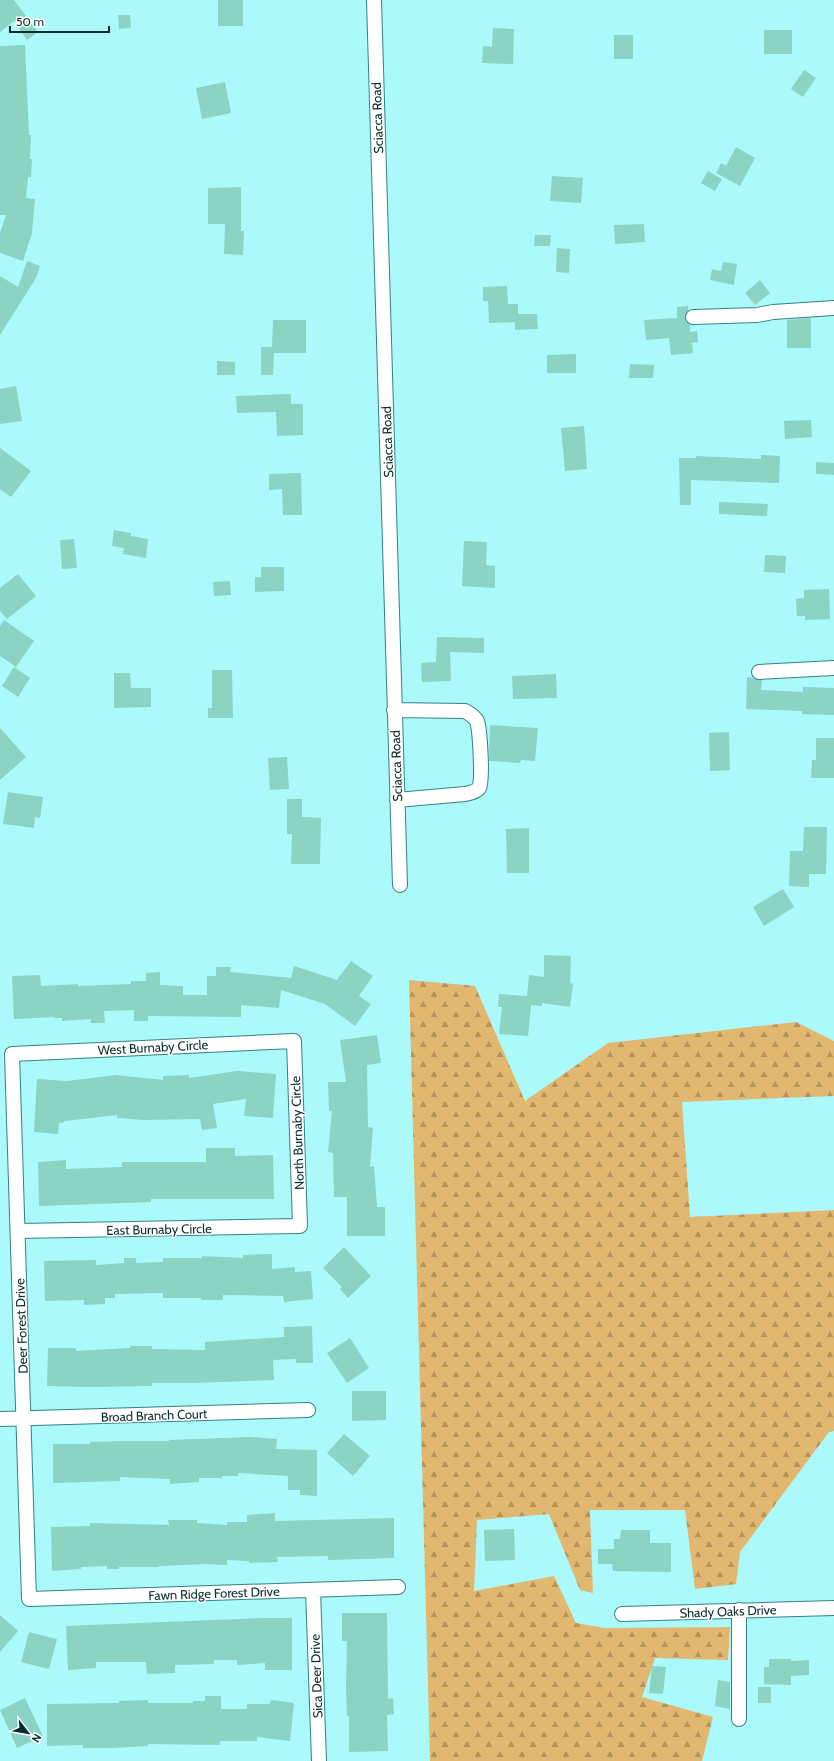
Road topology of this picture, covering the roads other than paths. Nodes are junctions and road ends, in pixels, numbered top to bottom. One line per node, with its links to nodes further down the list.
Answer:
1 (374, 0): 6 (street, Sciacca Road)
2 (834, 308): 3 (street)
3 (693, 317)
4 (834, 668): 5 (street)
5 (759, 672)
6 (394, 710): 7 (street, Sciacca Road); 7 (street)
7 (397, 800): 8 (street, Sciacca Road)
8 (400, 884)
9 (294, 1041): 10 (street, West Burnaby Circle); 11 (street, North Burnaby Circle)
10 (12, 1054): 12 (street, Deer Forest Drive)
11 (300, 1226): 12 (street, East Burnaby Circle)
12 (18, 1231): 15 (street, Deer Forest Drive)
13 (308, 1410): 15 (street, Broad Branch Court)
14 (0, 1419): 15 (street, Broad Branch Court)
15 (24, 1419): 18 (street, Deer Forest Drive)
16 (398, 1587): 17 (street, Fawn Ridge Forest Drive)
17 (313, 1590): 18 (street, Fawn Ridge Forest Drive); 23 (street, Sica Deer Drive)
18 (29, 1599)
19 (834, 1608): 20 (street, Shady Oaks Drive)
20 (739, 1610): 21 (street, Shady Oaks Drive); 22 (street)
21 (622, 1614)
22 (739, 1719)
23 (319, 1761)

